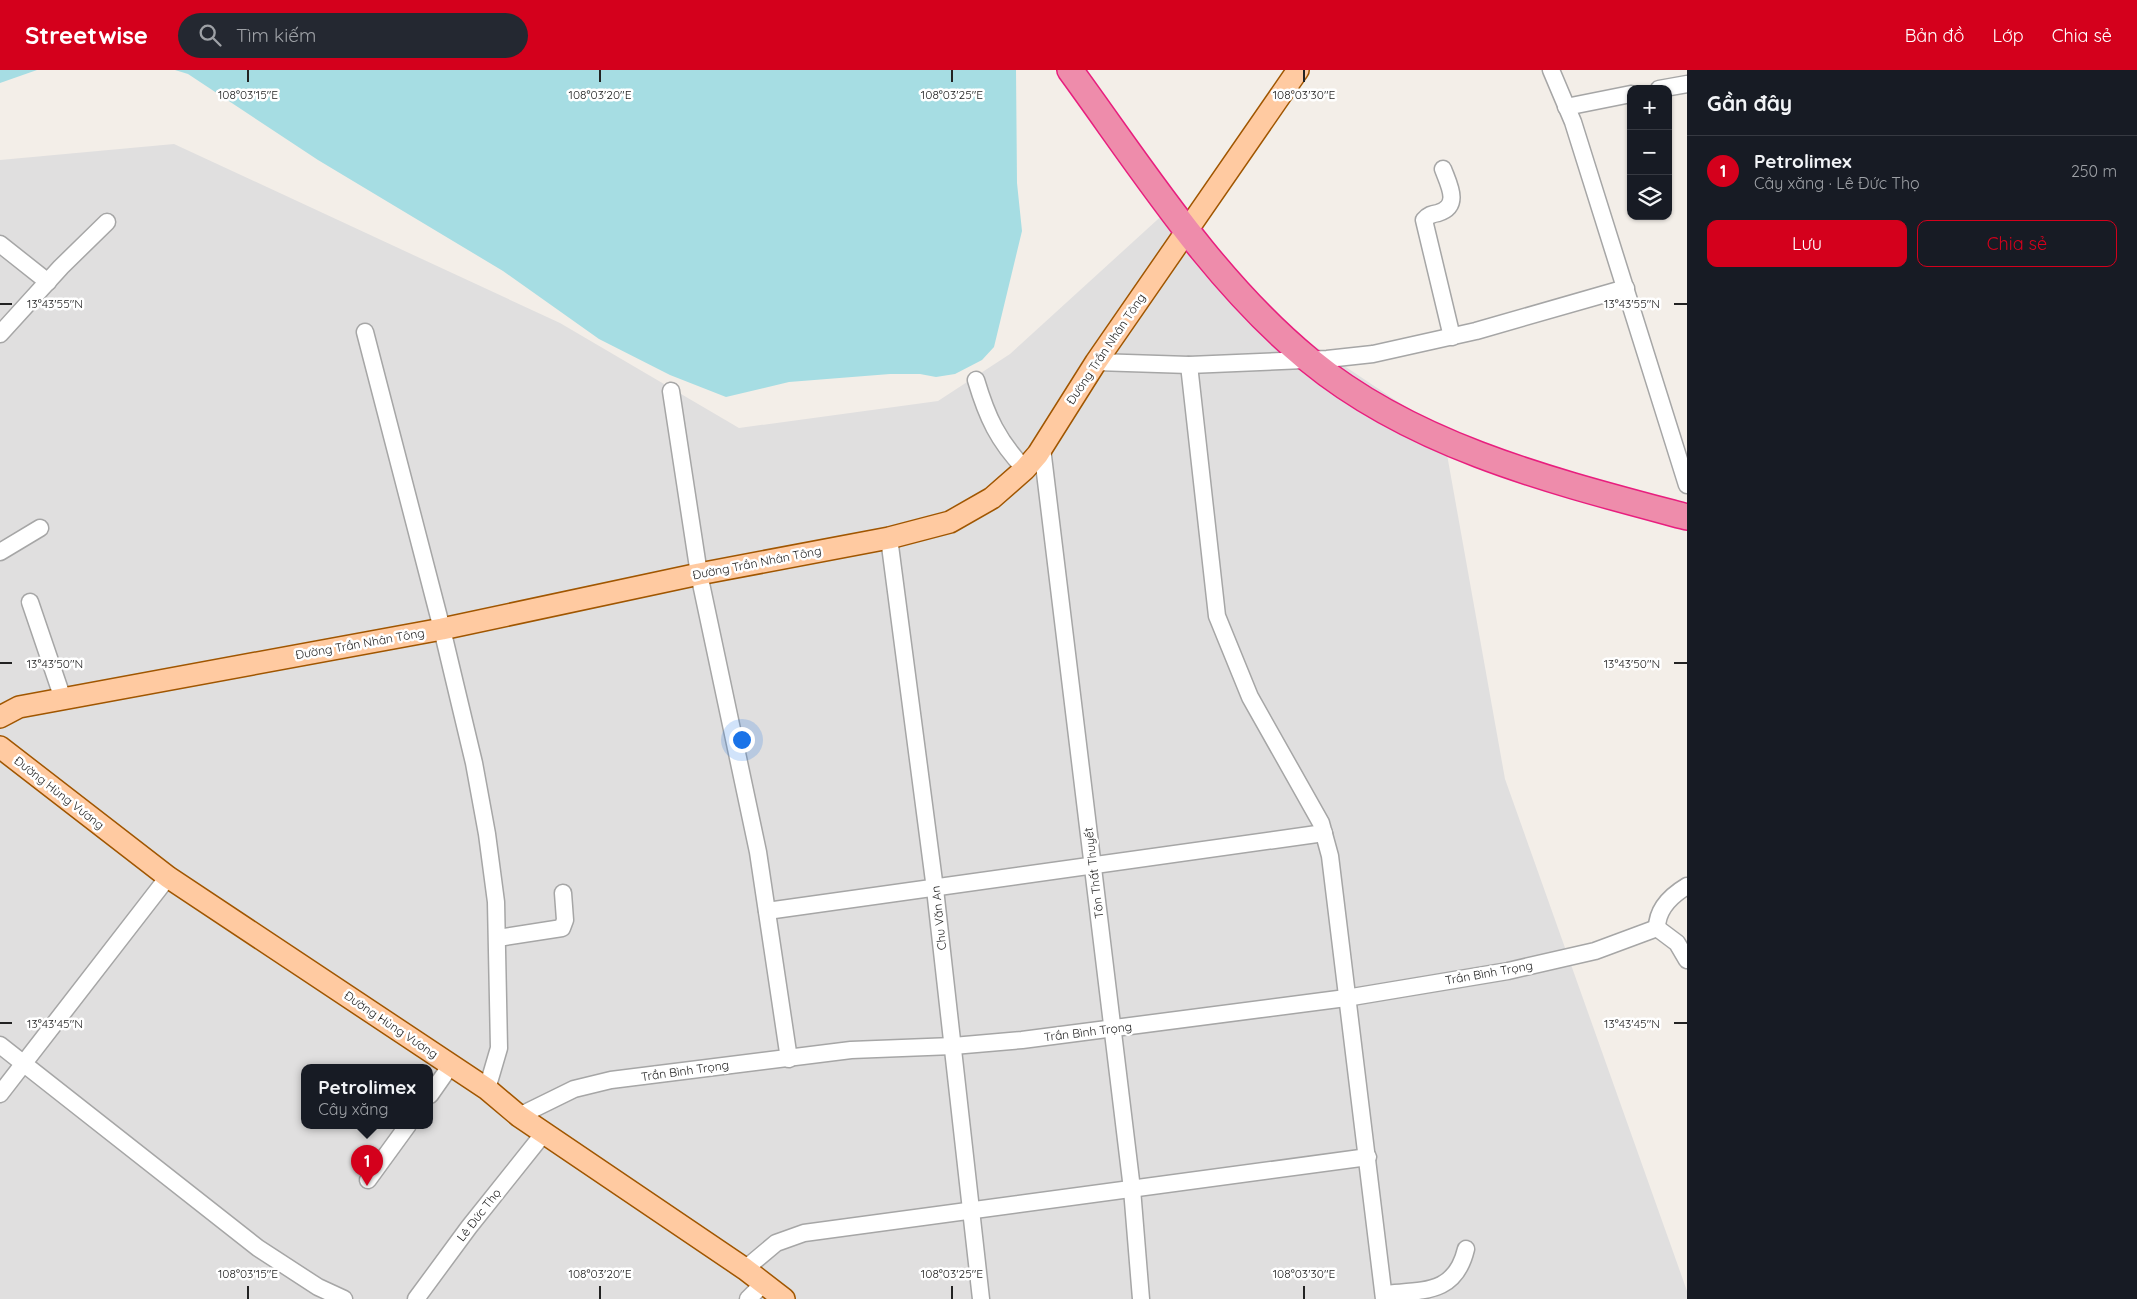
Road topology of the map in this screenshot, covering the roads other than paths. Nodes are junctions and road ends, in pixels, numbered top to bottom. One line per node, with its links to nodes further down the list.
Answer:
1 (1070, 70): 10 (highway)
2 (1298, 70): 10 (main road, Đường Trần Nhân Tông)
3 (1551, 70): 7 (street)
4 (1687, 84): 5 (street)
5 (1672, 87)
6 (1627, 95): 7 (street)
7 (1566, 107): 13 (street)
8 (1443, 169): 16 (street)
9 (107, 222): 12 (street)
10 (1187, 229): 17 (highway); 18 (main road, Đường Trần Nhân Tông)
11 (0, 244): 12 (street)
12 (48, 282): 15 (street)
13 (1626, 288): 16 (street); 24 (street)
14 (365, 332): 31 (street)
15 (0, 334)
16 (1452, 336): 17 (street)
17 (1310, 360): 19 (street); 25 (highway)
18 (1096, 362): 19 (street); 22 (main road, Đường Trần Nhân Tông)
19 (1189, 365): 35 (street)
20 (976, 380): 23 (street)
21 (671, 391): 29 (street)
22 (1042, 448): 23 (main road, Đường Trần Nhân Tông); 36 (street, Tôn Thất Thuyết)
23 (1025, 469): 27 (main road, Đường Trần Nhân Tông)
24 (1687, 485)
25 (1687, 517)
26 (40, 528): 28 (street)
27 (889, 538): 29 (main road, Đường Trần Nhân Tông); 39 (street, Chu Văn An)
28 (0, 552)
29 (699, 574): 31 (main road, Đường Trần Nhân Tông); 41 (street)
30 (30, 602): 32 (street)
31 (442, 629): 32 (main road, Đường Trần Nhân Tông); 43 (street)
32 (63, 699): 33 (main road, Đường Trần Nhân Tông)
33 (0, 717)
34 (0, 747): 37 (main road, Đường Hùng Vương)
35 (1324, 833): 36 (street); 45 (street)
36 (1093, 864): 39 (street); 46 (street, Tôn Thất Thuyết)
37 (168, 877): 50 (street); 51 (main road, Đường Hùng Vương)
38 (1687, 886): 42 (street)
39 (936, 889): 41 (street); 48 (street, Chu Văn An)
40 (563, 893): 43 (street)
41 (767, 911): 49 (street)
42 (1656, 928): 44 (street); 45 (street, Trần Bình Trọng)
43 (498, 938): 52 (street)
44 (1687, 960)
45 (1346, 998): 46 (street, Trần Bình Trọng); 58 (street)
46 (1111, 1028): 48 (street, Trần Bình Trọng); 60 (street, Tôn Thất Thuyết)
47 (0, 1045): 50 (street)
48 (953, 1046): 49 (street, Trần Bình Trọng); 61 (street, Chu Văn An)
49 (789, 1059): 55 (street, Trần Bình Trọng)
50 (24, 1064): 54 (street); 66 (street)
51 (451, 1065): 52 (main road, Đường Hùng Vương); 53 (street)
52 (486, 1089): 55 (main road, Đường Hùng Vương)
53 (433, 1091)
54 (0, 1094)
55 (519, 1116): 57 (main road, Đường Hùng Vương)
56 (405, 1129): 59 (street)
57 (544, 1133): 63 (main road, Đường Hùng Vương); 67 (street, Lê Đức Thọ)
58 (1368, 1157): 60 (street); 65 (street)
59 (368, 1180)
60 (1132, 1189): 61 (street); 71 (street, Tôn Thất Thuyết)
61 (972, 1211): 63 (street); 70 (street, Chu Văn An)
62 (1466, 1249): 65 (street)
63 (745, 1269): 64 (main road, Đường Hùng Vương)
64 (763, 1284): 68 (street); 69 (main road, Đường Hùng Vương)
65 (1384, 1297)
66 (344, 1299)
67 (416, 1299)
68 (748, 1299)
69 (784, 1299)
70 (981, 1299)
71 (1141, 1299)

